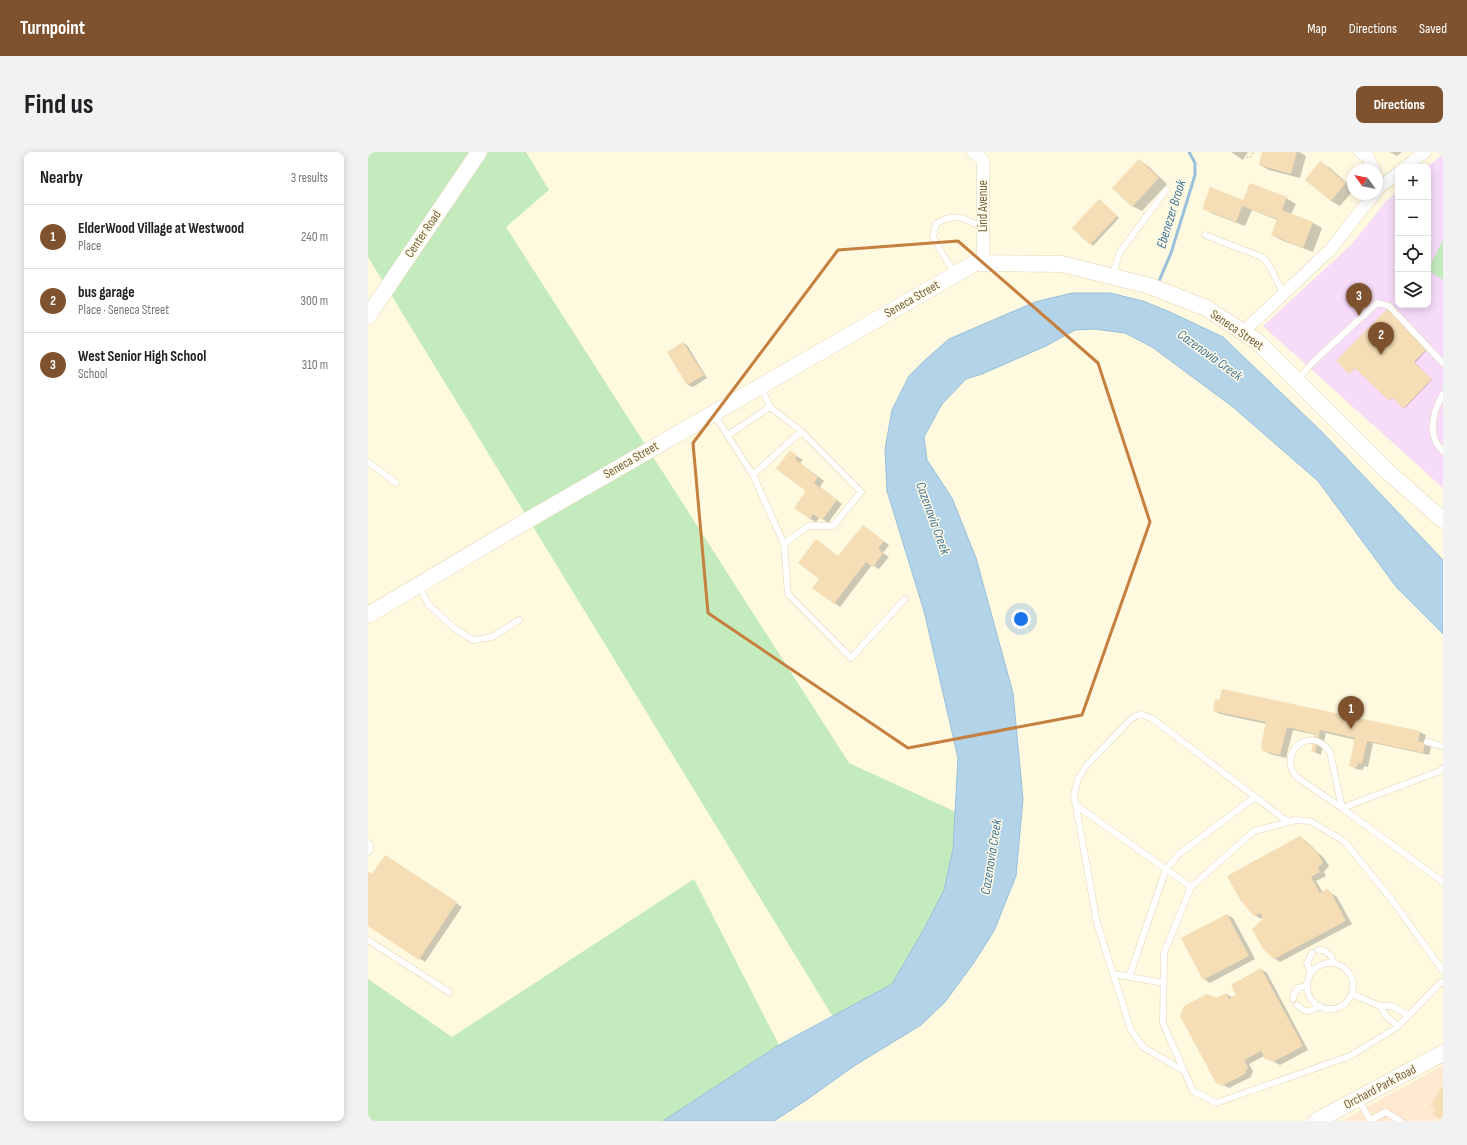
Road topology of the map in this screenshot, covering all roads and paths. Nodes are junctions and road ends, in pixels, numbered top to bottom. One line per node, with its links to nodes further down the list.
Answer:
1 (479, 152): 19 (street, Center Road)
2 (973, 152): 13 (street, Lind Avenue)
3 (1253, 152): 6 (path)
4 (1360, 152): 7 (street)
5 (1425, 152): 8 (street)
6 (1243, 156)
7 (1371, 164)
8 (1409, 164)
9 (1395, 175): 10 (street)
10 (1383, 183)
11 (1166, 190): 17 (lane)
12 (1367, 200): 18 (street)
13 (983, 228): 15 (street, Lind Avenue); 16 (lane)
14 (1205, 235): 18 (lane)
15 (983, 264): 16 (street, Seneca Street); 17 (street, Seneca Street)
16 (956, 274): 23 (street, Seneca Street)
17 (1112, 276): 20 (street, Seneca Street)
18 (1284, 294): 20 (street)
19 (368, 316)
20 (1243, 332): 22 (street, Seneca Street)
21 (1443, 363): 22 (lane)
22 (1297, 380): 33 (street, Seneca Street)
23 (761, 387): 25 (lane); 26 (street, Seneca Street)
24 (1443, 394): 29 (lane)
25 (770, 407): 27 (lane); 28 (lane)
26 (713, 413): 28 (lane); 35 (street, Seneca Street)
27 (801, 431): 31 (lane); 34 (lane)
28 (728, 435): 31 (lane)
29 (1443, 451)
30 (368, 462): 32 (lane)
31 (754, 475): 34 (lane)
32 (396, 483)
33 (1443, 520)
34 (784, 544): 36 (lane)
35 (418, 585): 37 (street, Seneca Street); 38 (lane)
36 (905, 599)
37 (368, 615)
38 (519, 620)
39 (1427, 742): 40 (lane)
40 (1443, 746)
41 (1443, 768): 44 (lane)
42 (1255, 797): 43 (lane); 45 (lane); 48 (lane)
43 (1076, 806): 48 (lane); 55 (lane)
44 (1342, 808): 44 (lane); 49 (lane)
45 (1288, 822): 50 (lane); 53 (lane)
46 (368, 843): 47 (lane)
47 (368, 852)
48 (1166, 869): 50 (lane); 56 (lane)
49 (1443, 882)
50 (1191, 887): 58 (lane)
51 (368, 940): 60 (lane)
52 (1334, 963): 54 (lane); 54 (lane); 61 (lane)
53 (1442, 971): 57 (lane)
54 (1311, 973): 59 (lane)
55 (1113, 974): 56 (lane); 69 (lane)
56 (1129, 977): 58 (lane)
57 (1442, 982): 66 (lane)
58 (1164, 983): 69 (lane)
59 (1308, 986): 62 (lane); 64 (lane)
60 (449, 992)
61 (1352, 994): 64 (lane); 65 (lane)
62 (1293, 999)
63 (1297, 1006): 64 (lane)
64 (1320, 1006)
65 (1380, 1006): 66 (lane); 67 (lane)
66 (1408, 1015): 67 (lane)
67 (1398, 1026): 69 (lane)
68 (1443, 1053): 70 (street, Orchard Park Road)
69 (1184, 1071)
70 (1358, 1099): 71 (lane); 72 (street, Orchard Park Road)
71 (1371, 1120): 73 (lane)
72 (1316, 1121)
73 (1400, 1121)

